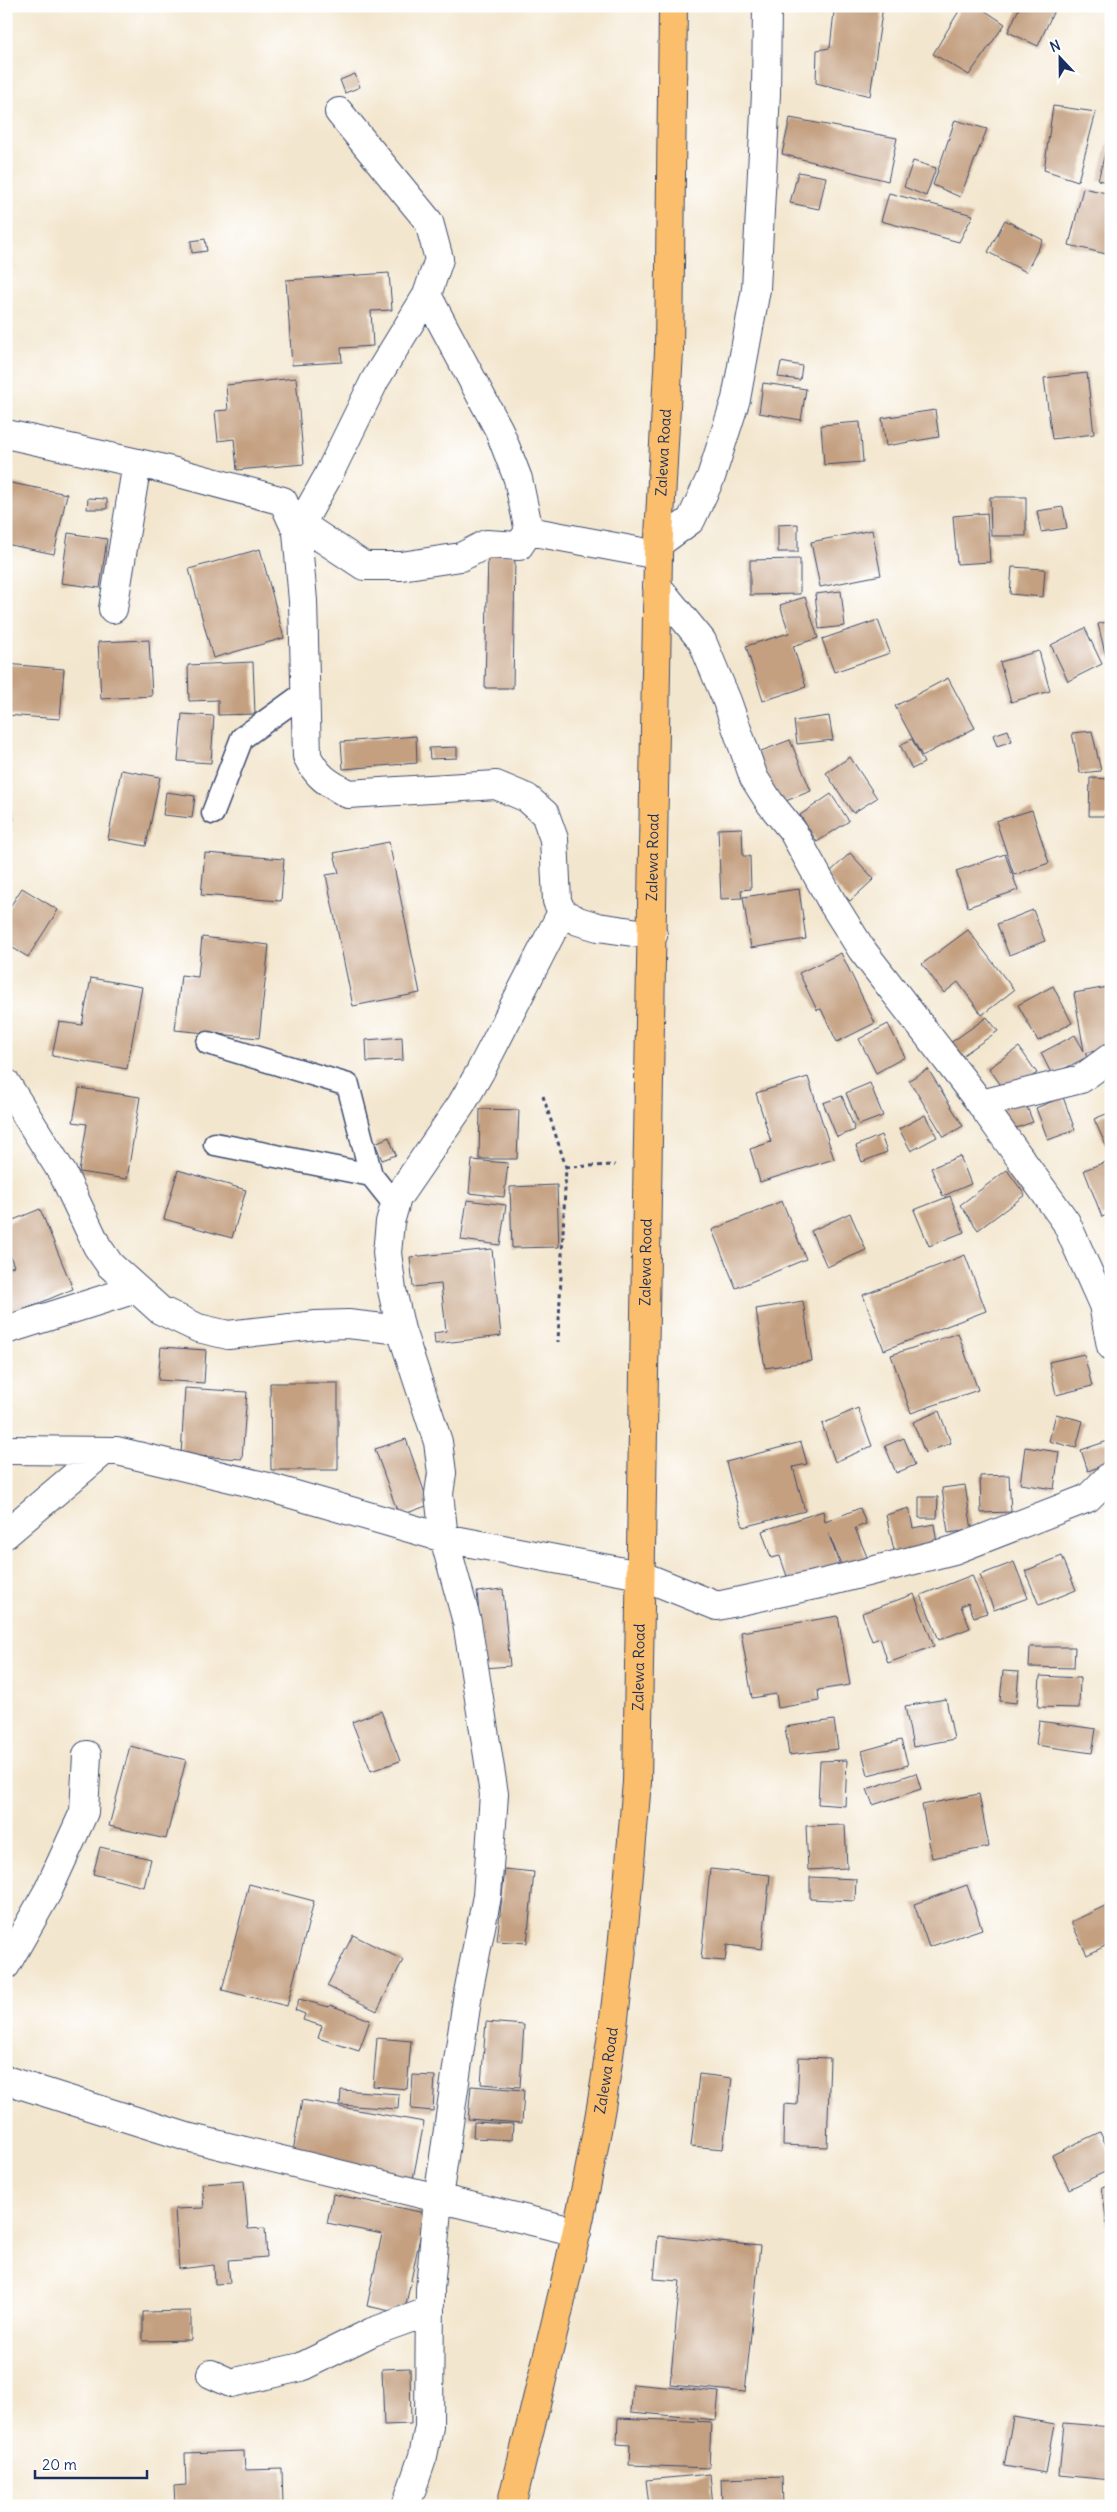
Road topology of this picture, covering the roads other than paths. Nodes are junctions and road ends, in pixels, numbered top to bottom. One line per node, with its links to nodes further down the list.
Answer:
1 (673, 6): 9 (highway, Zalewa Road)
2 (767, 6): 9 (street)
3 (339, 112): 4 (street)
4 (428, 296): 7 (street); 8 (street)
5 (6, 434): 6 (street)
6 (137, 463): 7 (street); 11 (street)
7 (297, 521): 8 (street); 12 (street)
8 (529, 531): 9 (street)
9 (658, 550): 10 (highway, Zalewa Road)
10 (657, 586): 15 (highway, Zalewa Road); 19 (street)
11 (113, 610)
12 (306, 692): 13 (lane); 14 (street)
13 (213, 814)
14 (562, 912): 15 (street); 22 (street)
15 (653, 935): 32 (highway, Zalewa Road)
16 (208, 1043): 21 (lane)
17 (1111, 1057): 19 (street)
18 (6, 1083): 23 (street)
19 (981, 1104): 26 (street)
20 (215, 1144): 21 (lane)
21 (371, 1175): 22 (lane)
22 (395, 1205): 25 (street)
23 (136, 1289): 24 (street); 25 (street)
24 (6, 1330)
25 (401, 1330): 31 (street)
26 (1111, 1346)
27 (6, 1450): 28 (street)
28 (104, 1451): 30 (street); 31 (street)
29 (1111, 1475): 32 (street)
30 (6, 1534)
31 (444, 1538): 32 (street); 36 (street)
32 (640, 1575): 37 (highway, Zalewa Road)
33 (86, 1755): 34 (street)
34 (6, 1965)
35 (6, 2080): 36 (street)
36 (438, 2198): 37 (street); 38 (street)
37 (577, 2232): 41 (highway, Zalewa Road)
38 (430, 2311): 39 (street); 40 (street)
39 (211, 2374)
40 (406, 2506)
41 (511, 2506)

